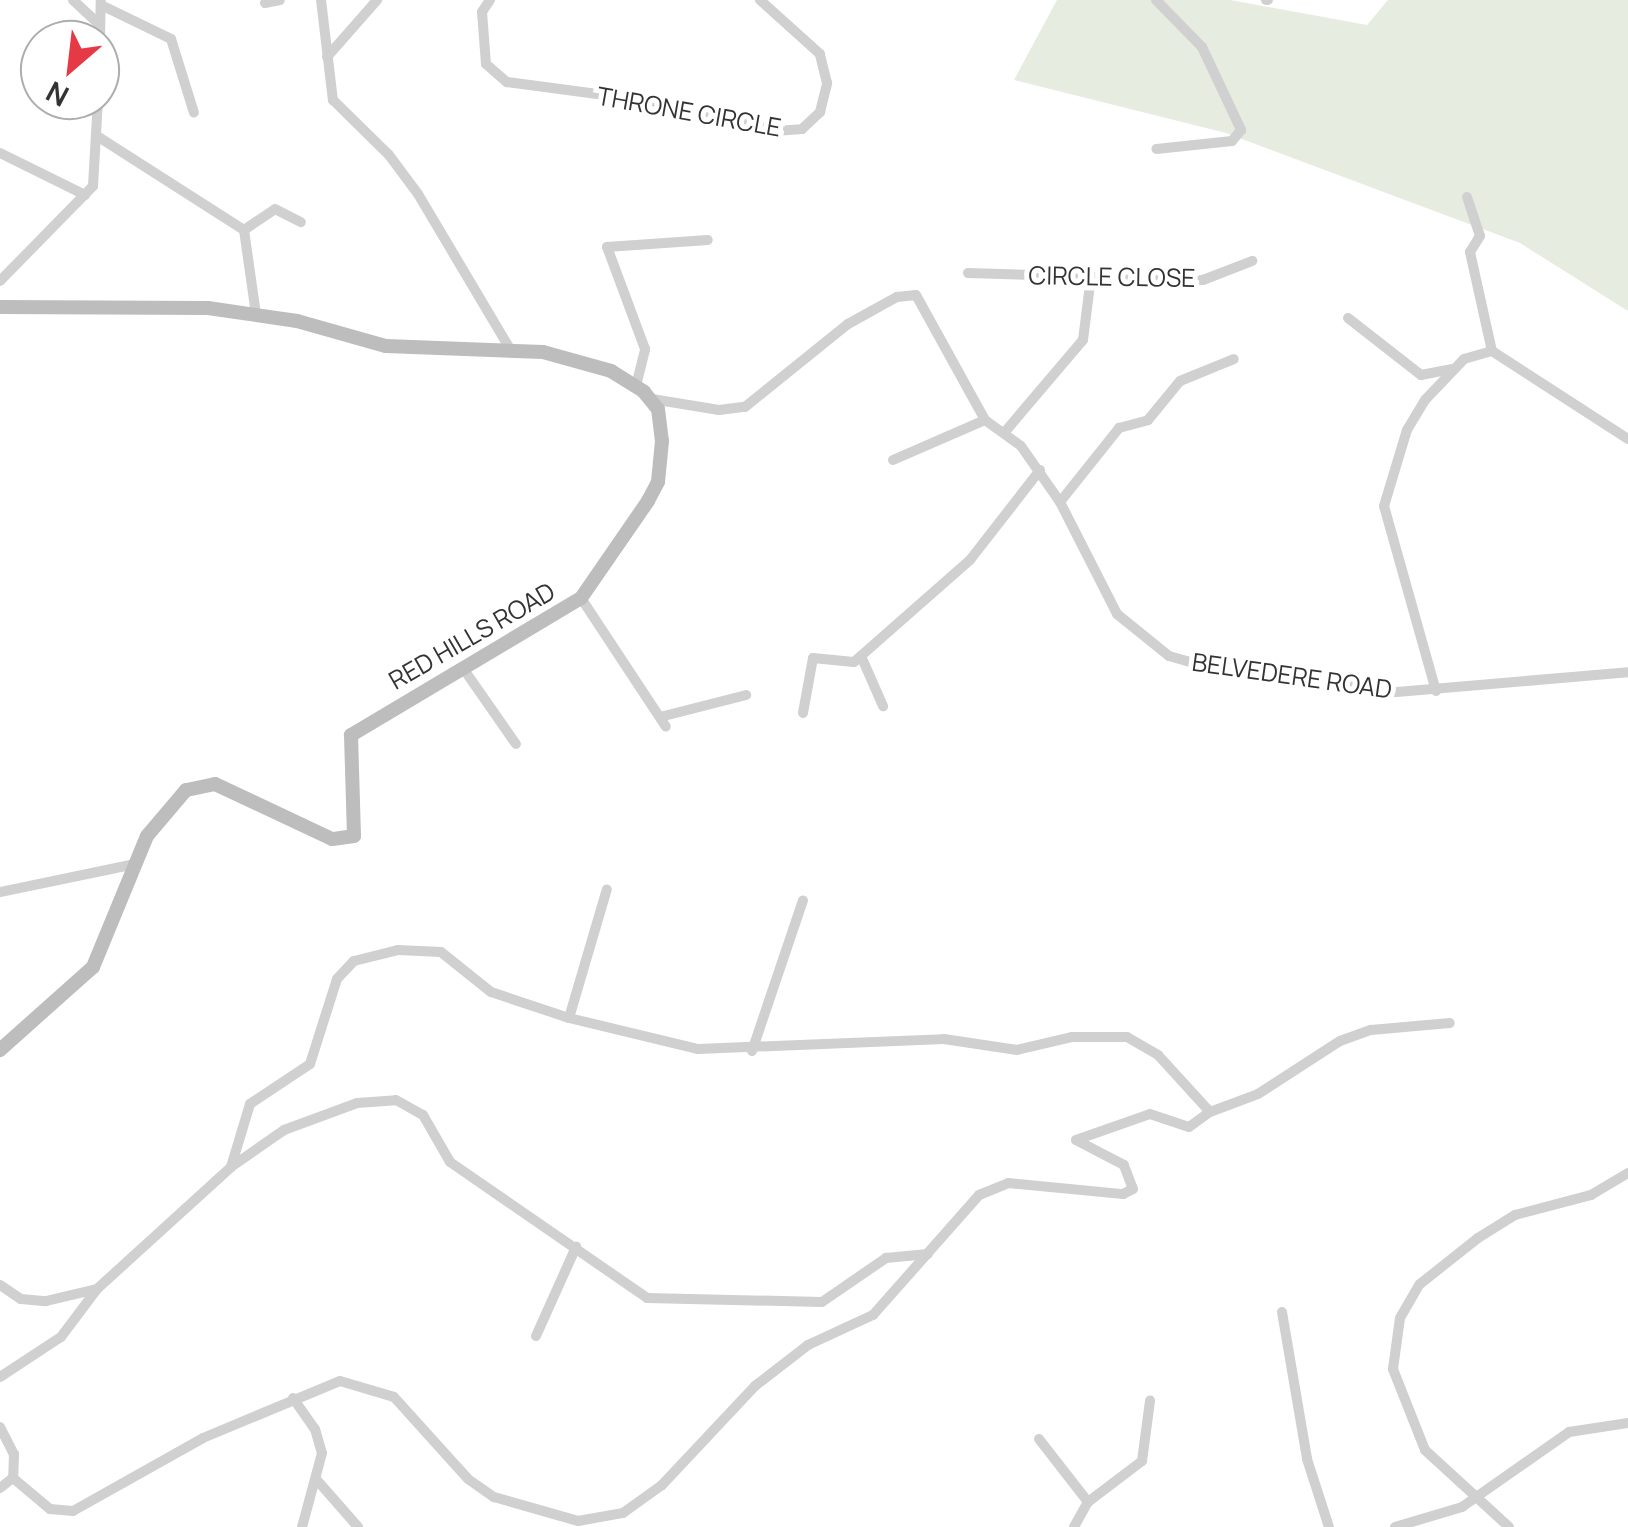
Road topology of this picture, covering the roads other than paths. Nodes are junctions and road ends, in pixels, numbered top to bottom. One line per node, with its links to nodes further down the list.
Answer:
1 (72, 0): 10 (street)
2 (280, 0): 9 (street)
3 (321, 0): 11 (street)
4 (377, 0): 11 (street)
5 (490, 0): 6 (street, THRONE CIRCLE)
6 (760, 0)
7 (1156, 0): 15 (street)
8 (101, 2): 12 (street)
9 (265, 3)
10 (94, 20)
11 (326, 57): 29 (street)
12 (194, 113)
13 (97, 120): 14 (street)
14 (96, 136): 17 (street); 20 (street)
15 (1156, 149)
16 (0, 153): 17 (street)
17 (86, 195): 25 (street)
18 (1467, 197): 30 (street)
19 (301, 222): 20 (street)
20 (244, 230): 27 (street)
21 (708, 240): 33 (street)
22 (1252, 261): 24 (street, CIRCLE CLOSE)
23 (968, 273): 24 (street, CIRCLE CLOSE)
24 (1091, 277): 36 (street)
25 (0, 282)
26 (0, 308): 27 (main road)
27 (256, 314): 29 (main road)
28 (1348, 318): 32 (street)
29 (508, 347): 33 (main road)
30 (1492, 351): 32 (street); 37 (street)
31 (1234, 359): 40 (street)
32 (1452, 369): 45 (street)
33 (636, 386): 34 (main road)
34 (652, 399): 35 (street); 41 (main road, RED HILLS ROAD)
35 (984, 420): 36 (street, BELVEDERE ROAD); 38 (street)
36 (1004, 432): 39 (street, BELVEDERE ROAD)
37 (1628, 439)
38 (893, 460)
39 (1040, 470): 40 (street, BELVEDERE ROAD); 42 (street)
40 (1060, 502): 45 (street, BELVEDERE ROAD)
41 (580, 598): 43 (main road, RED HILLS ROAD); 46 (street)
42 (861, 656): 47 (street); 48 (street)
43 (465, 671): 49 (street); 50 (main road, RED HILLS ROAD)
44 (1628, 672): 45 (street, BELVEDERE ROAD)
45 (1436, 691)
46 (746, 695)
47 (883, 706)
48 (803, 713)
49 (516, 744)
50 (136, 864): 52 (street); 56 (main road, RED HILLS ROAD)
51 (607, 889): 54 (street)
52 (0, 892)
53 (803, 900): 57 (street)
54 (569, 1018): 57 (street); 59 (street)
55 (1450, 1023): 58 (street)
56 (0, 1050)
57 (752, 1051): 58 (street)
58 (1210, 1112): 62 (street)
59 (231, 1167): 61 (street); 64 (street)
60 (1628, 1173): 76 (street)
61 (576, 1247): 62 (street); 66 (street)
62 (928, 1254): 78 (street)
63 (0, 1285): 64 (street)
64 (97, 1289): 67 (street)
65 (1282, 1312): 82 (street)
66 (536, 1336)
67 (0, 1378)
68 (293, 1398): 73 (street); 74 (street); 78 (street)
69 (1150, 1401): 77 (street)
70 (1628, 1423): 76 (street)
71 (0, 1426): 73 (street)
72 (1039, 1439): 77 (street)
73 (13, 1478): 75 (street)
74 (316, 1479): 79 (street); 80 (street)
75 (0, 1488)
76 (1474, 1499): 83 (street); 84 (street)
77 (1088, 1502): 81 (street)
78 (579, 1524)
79 (302, 1527)
80 (358, 1527)
81 (1074, 1527)
82 (1330, 1527)
83 (1395, 1527)
84 (1508, 1527)

